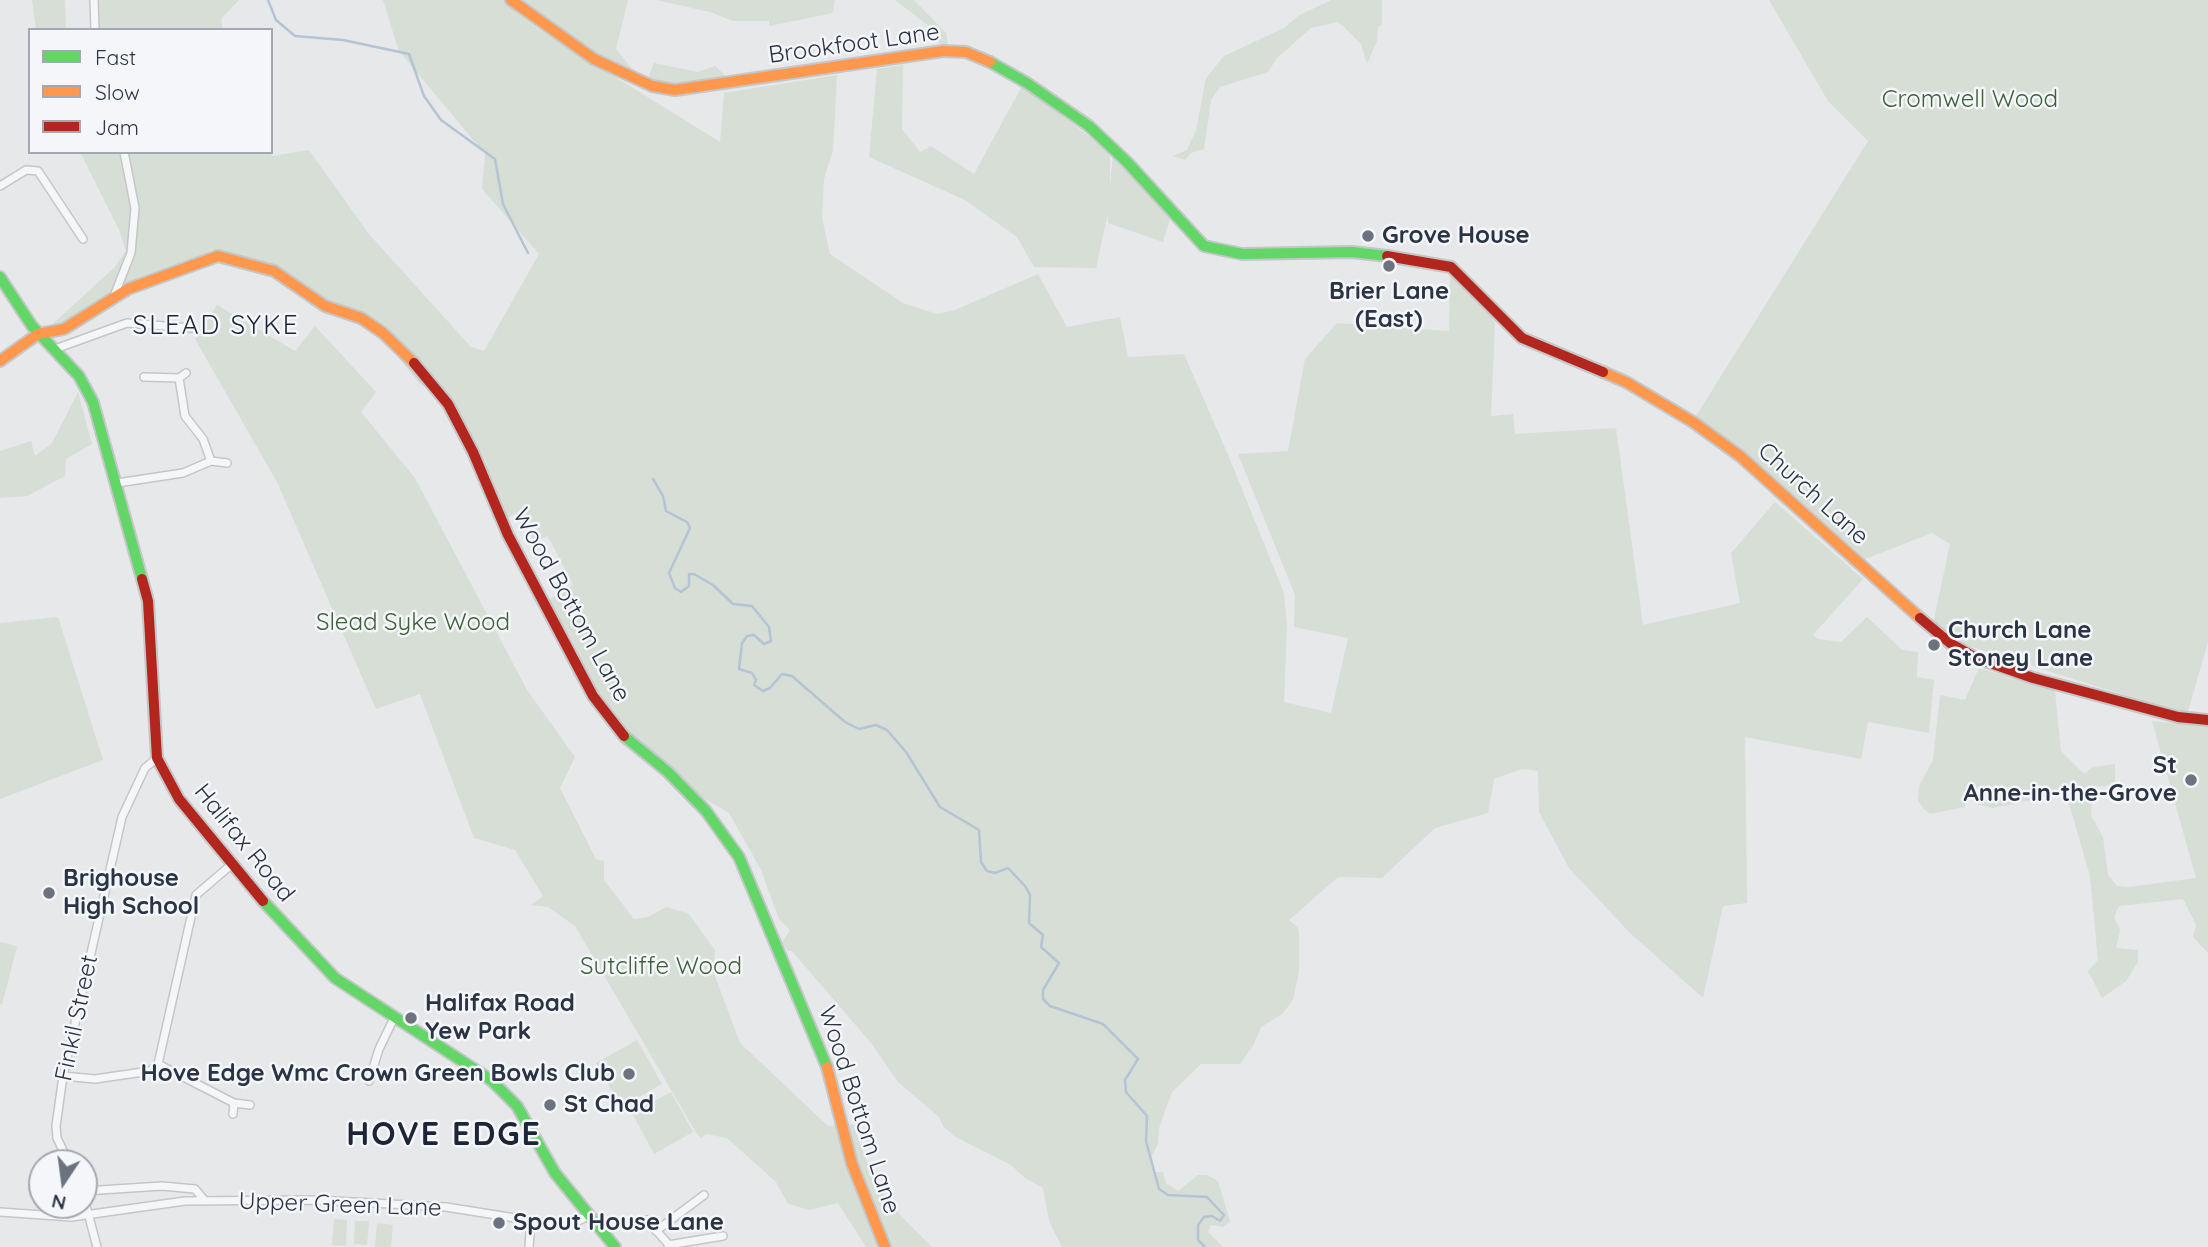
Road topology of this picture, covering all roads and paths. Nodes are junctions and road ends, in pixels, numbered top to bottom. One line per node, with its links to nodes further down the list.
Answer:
1 (94, 0): 3 (street)
2 (511, 0): 7 (street, Brookfoot Lane)
3 (95, 28)
4 (124, 154): 9 (street)
5 (0, 186): 6 (street)
6 (83, 239)
7 (1408, 259): 18 (street, Church Lane)
8 (0, 277): 11 (street, Halifax Road)
9 (114, 296): 11 (street); 45 (street, Wood Bottom Lane)
10 (191, 328): 12 (street)
11 (38, 334): 12 (street, Halifax Road); 13 (street)
12 (55, 349): 17 (street, Halifax Road)
13 (0, 361)
14 (144, 377): 15 (street)
15 (211, 461): 16 (street); 17 (street)
16 (227, 463)
17 (117, 483): 19 (street, Halifax Road)
18 (2208, 720)
19 (157, 758): 20 (street, Halifax Road); 23 (street, Finkil Street)
20 (231, 865): 21 (street, Halifax Road); 22 (street)
21 (394, 1018): 24 (street); 35 (street, Halifax Road)
22 (158, 1064): 23 (street); 25 (street)
23 (63, 1076): 28 (street, Finkil Street)
24 (369, 1081)
25 (234, 1103): 26 (street); 27 (street)
26 (250, 1105)
27 (233, 1114)
28 (62, 1149)
29 (98, 1190): 31 (street)
30 (704, 1195): 39 (street)
31 (205, 1201): 34 (street, Upper Green Lane); 37 (street, Upper Green Lane)
32 (0, 1212): 33 (street, Upper Green Lane)
33 (28, 1213)
34 (98, 1215)
35 (588, 1216): 37 (street, Upper Green Lane); 44 (street, Halifax Road)
36 (90, 1219): 42 (street)
37 (531, 1220): 43 (street)
38 (647, 1220): 39 (street)
39 (656, 1231): 41 (street)
40 (723, 1236): 41 (street)
41 (669, 1246)
42 (97, 1247)
43 (528, 1247)
44 (615, 1247)
45 (885, 1247)

